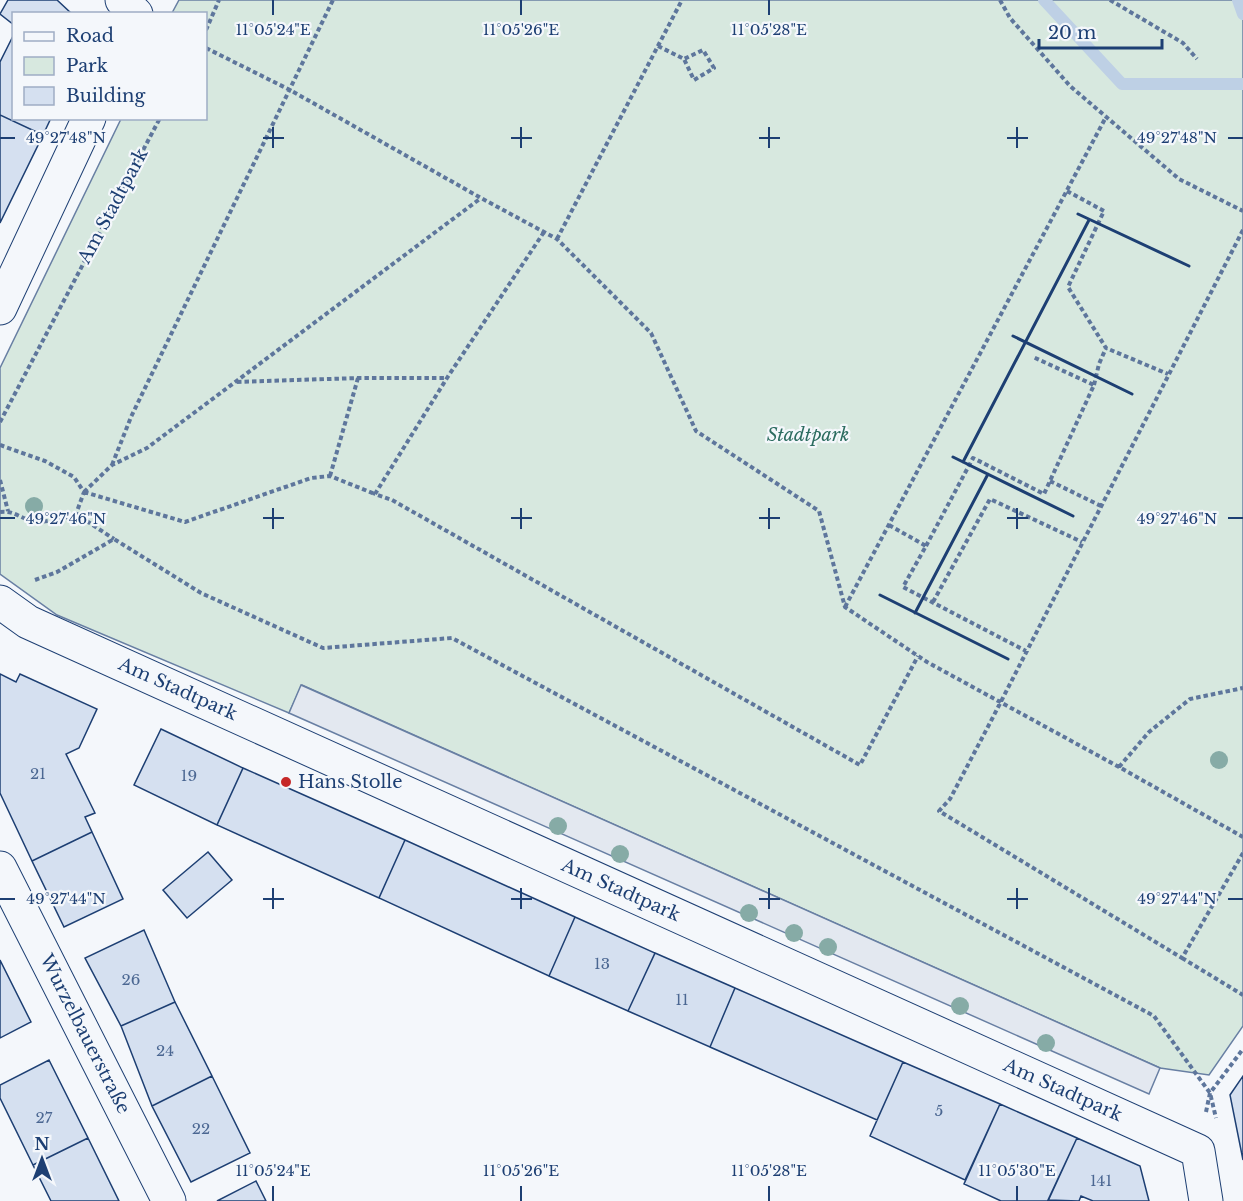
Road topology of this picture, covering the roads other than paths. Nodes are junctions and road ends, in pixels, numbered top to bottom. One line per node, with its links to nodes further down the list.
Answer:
1 (122, 0): 2 (street)
2 (135, 12)
3 (88, 120): 4 (street)
4 (0, 308)
5 (0, 603): 8 (street, Am Stadtpark)
6 (0, 868): 7 (street, Wurzelbauerstraße)
7 (170, 1201)
8 (1206, 1201)

